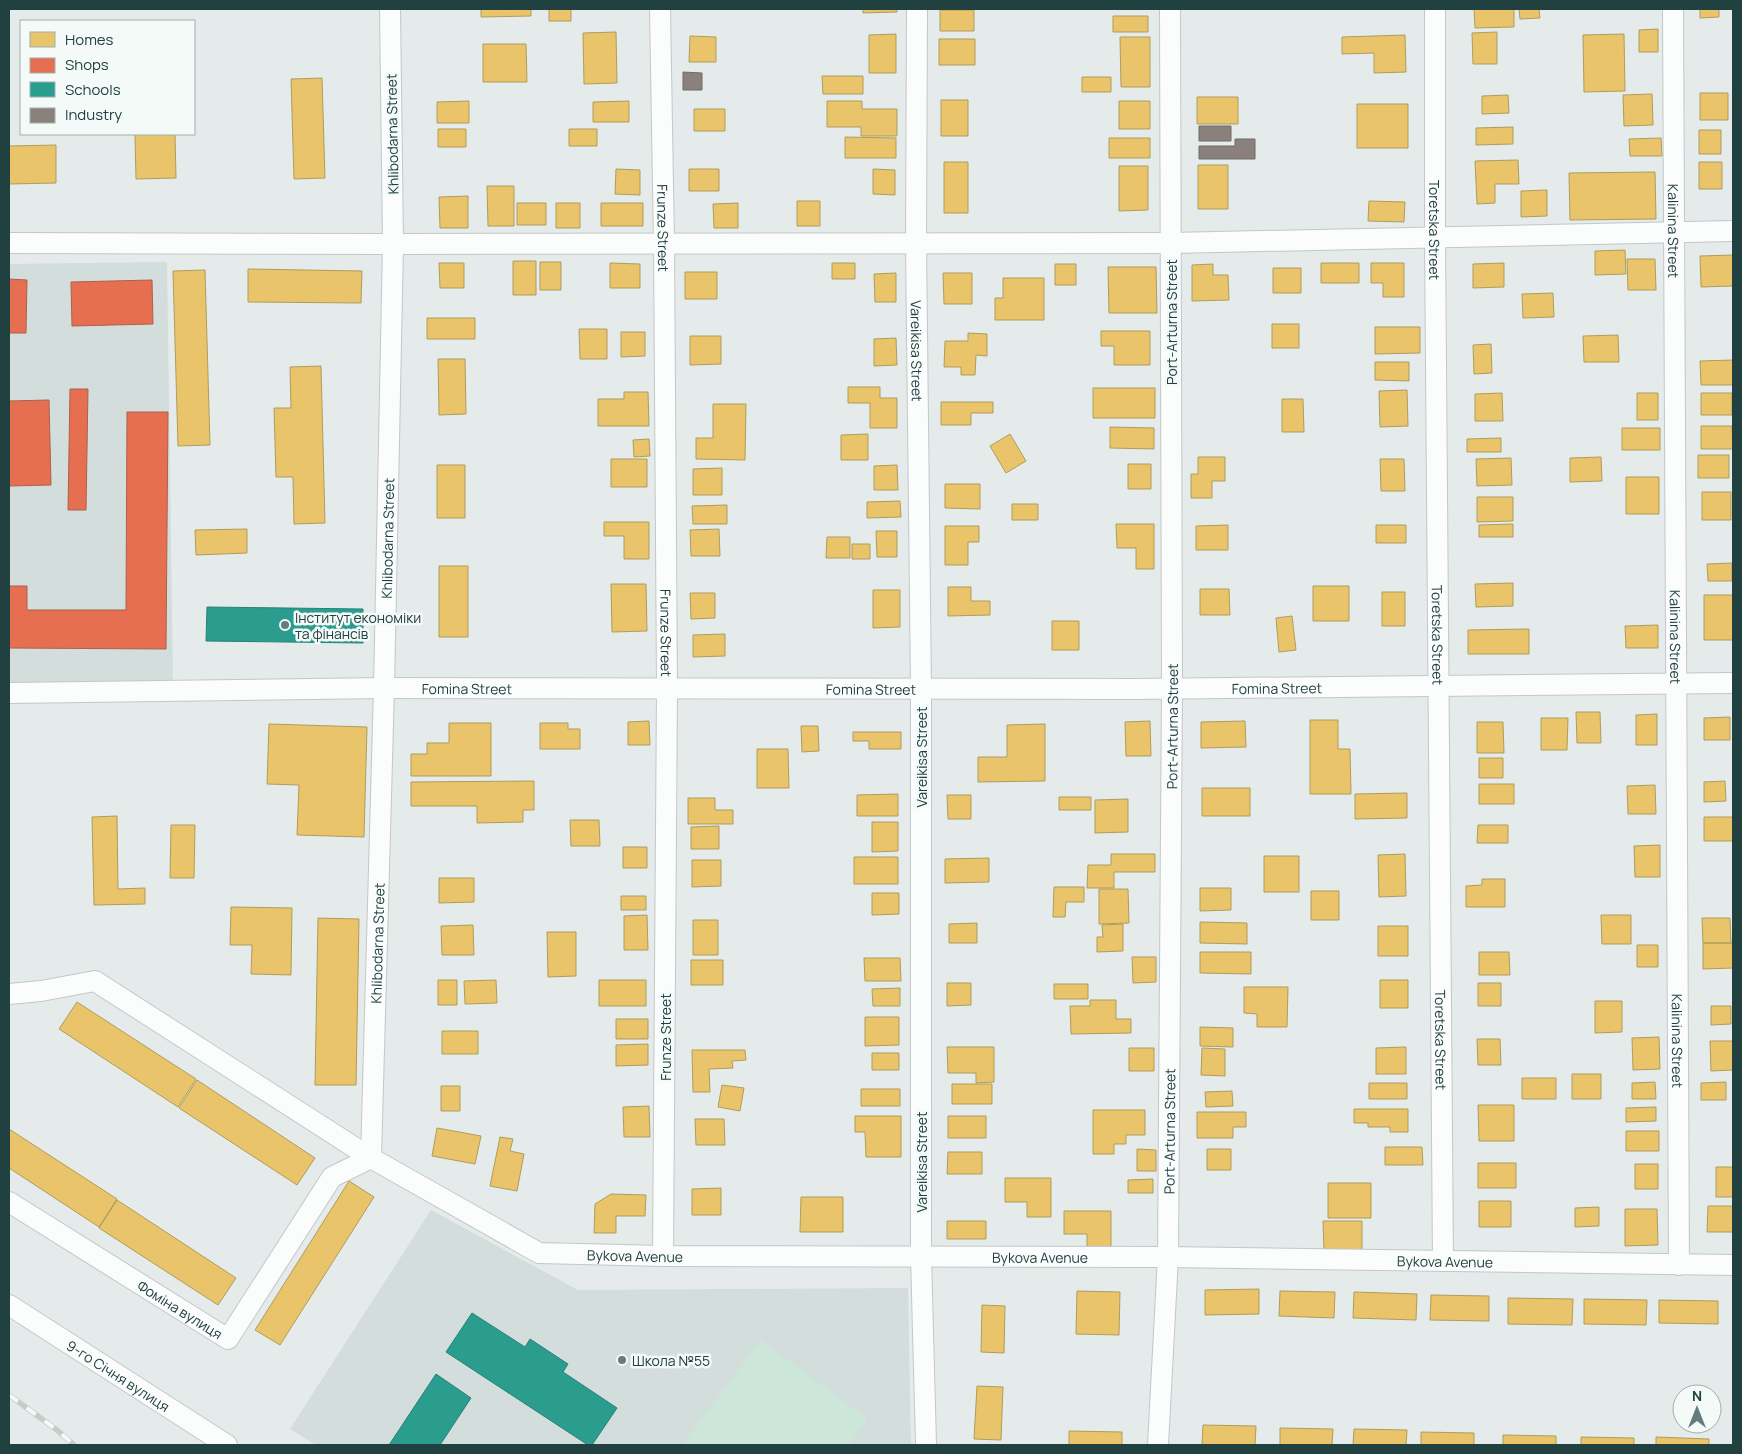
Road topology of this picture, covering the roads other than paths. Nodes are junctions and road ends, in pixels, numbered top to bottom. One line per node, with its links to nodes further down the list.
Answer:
1 (390, 9): 14 (street, Khlibodarna Street)
2 (660, 9): 11 (street, Frunze Street)
3 (917, 9): 12 (street, Vareikisa Street)
4 (1170, 9): 13 (street, Port-Arturna Street)
5 (1435, 9): 9 (street, Toretska Street)
6 (1673, 9): 8 (street, Kalinina Street)
7 (1733, 232): 8 (street)
8 (1674, 233): 9 (street); 16 (street, Kalinina Street)
9 (1435, 238): 13 (street); 17 (street, Toretska Street)
10 (9, 242): 14 (street)
11 (664, 243): 12 (street); 14 (street); 20 (street, Frunze Street)
12 (916, 243): 13 (street); 21 (street, Vareikisa Street)
13 (1171, 243): 19 (street, Port-Arturna Street)
14 (393, 244): 18 (street, Khlibodarna Street)
15 (1733, 683): 16 (street, Fomina Street)
16 (1676, 684): 17 (street, Fomina Street); 30 (street, Kalinina Street)
17 (1440, 686): 19 (street, Fomina Street); 29 (street, Toretska Street)
18 (384, 688): 20 (street, Fomina Street); 22 (street, Fomina Street); 24 (street, Khlibodarna Street)
19 (1172, 688): 21 (street, Fomina Street); 28 (street, Port-Arturna Street)
20 (667, 689): 21 (street, Fomina Street); 26 (street, Frunze Street)
21 (922, 689): 27 (street, Vareikisa Street)
22 (9, 693)
23 (9, 994): 24 (street, Bykova Avenue)
24 (371, 1158): 25 (street, Фоміна вулиця); 26 (street, Bykova Avenue)
25 (9, 1202)
26 (664, 1256): 27 (street, Bykova Avenue)
27 (920, 1256): 28 (street, Bykova Avenue); 34 (street, Vareikisa Street)
28 (1168, 1257): 29 (street, Bykova Avenue); 35 (street, Port-Arturna Street)
29 (1443, 1261): 30 (street, Bykova Avenue)
30 (1679, 1264): 31 (street, Bykova Avenue)
31 (1733, 1265)
32 (9, 1305): 33 (street, 9-го Січня вулиця)
33 (227, 1445)
34 (926, 1445)
35 (1158, 1445)

